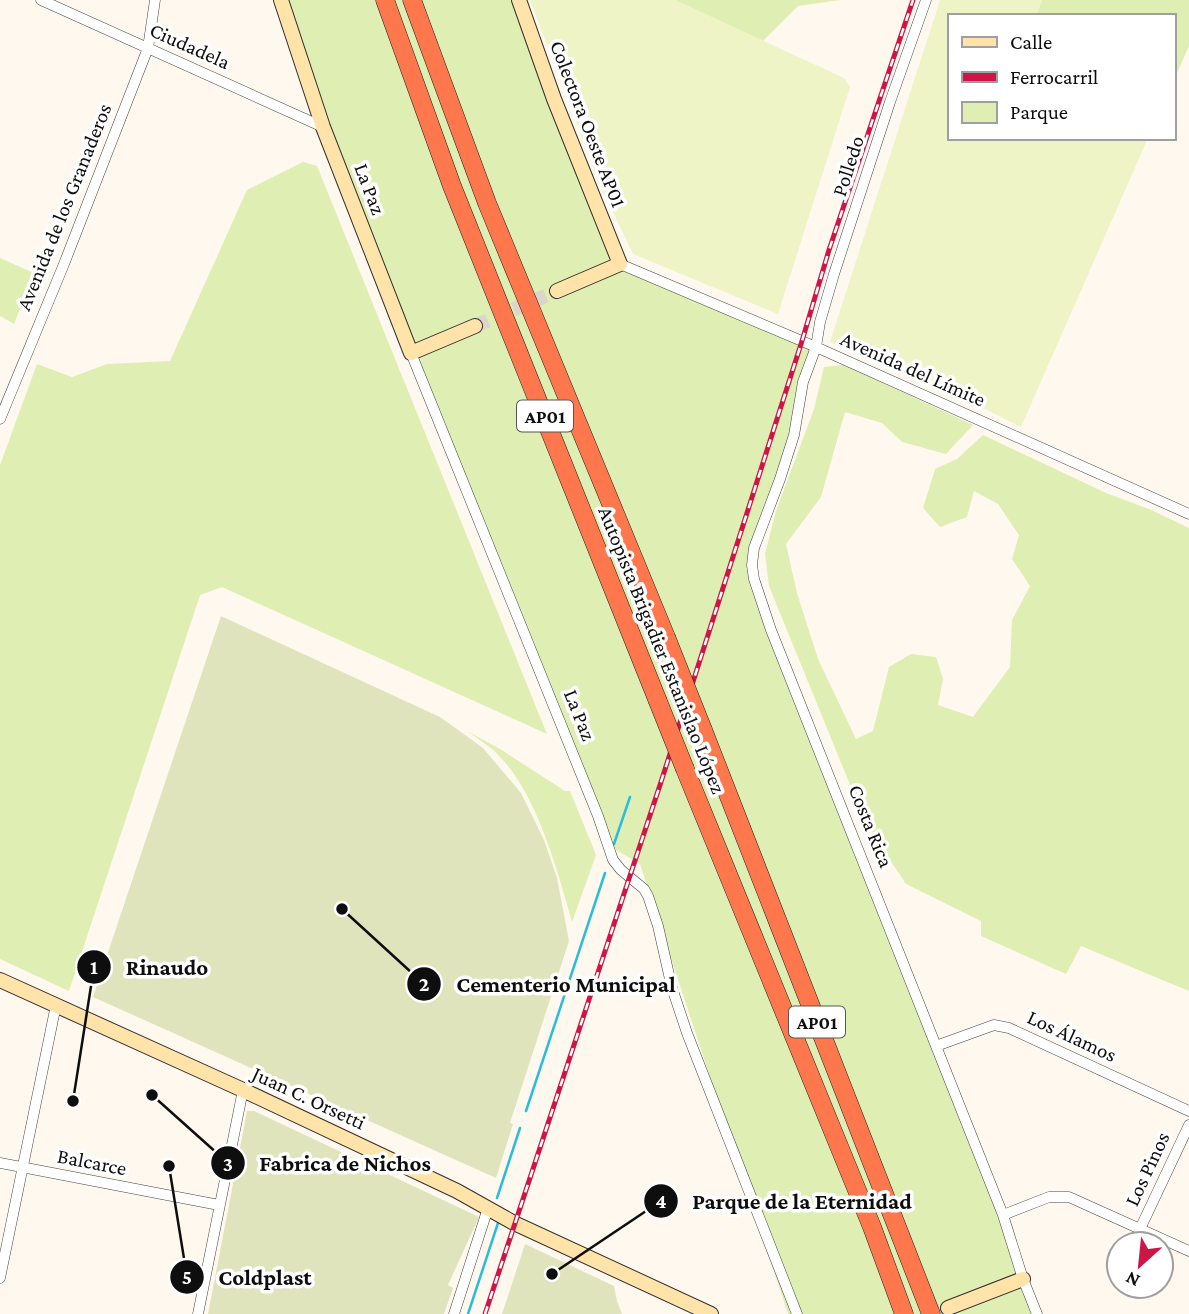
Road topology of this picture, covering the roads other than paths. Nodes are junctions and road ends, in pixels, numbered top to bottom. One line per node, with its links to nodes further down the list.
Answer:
1 (41, 0): 8 (street, Ciudadela)
2 (155, 0): 8 (street, Avenida de los Granaderos)
3 (281, 0): 9 (street, La Paz)
4 (384, 0): 39 (highway, Autopista Brigadier Estanislao López / AP01, bridge)
5 (412, 0): 34 (highway, Autopista Brigadier Estanislao López / AP01, bridge)
6 (519, 0): 10 (street, Colectora Oeste AP01)
7 (926, 0): 13 (street, Polledo)
8 (148, 48): 9 (street, Ciudadela); 15 (street, Avenida de los Granaderos)
9 (323, 127): 14 (street, La Paz)
10 (620, 264): 11 (street); 13 (street, Avenida del Límite)
11 (557, 291)
12 (475, 326): 14 (street)
13 (816, 347): 16 (street, Avenida del Límite); 21 (street, Costa Rica)
14 (411, 353): 38 (street, La Paz)
15 (0, 419)
16 (1189, 514)
17 (0, 980): 19 (street, Juan C. Orsetti)
18 (0, 990): 19 (street)
19 (33, 995): 20 (street, Juan C. Orsetti)
20 (56, 1005): 22 (street, Juan C. Orsetti); 26 (street)
21 (936, 1046): 23 (street, Los Álamos); 29 (street, Costa Rica)
22 (243, 1090): 27 (street); 28 (street, Juan C. Orsetti)
23 (1189, 1111)
24 (1189, 1125): 30 (street, Los Pinos)
25 (0, 1163): 26 (street, Balcarce)
26 (23, 1168): 27 (street, Balcarce); 32 (street)
27 (219, 1205): 35 (street)
28 (488, 1208): 36 (street); 37 (street, Juan C. Orsetti)
29 (1003, 1215): 30 (street); 33 (street, Costa Rica)
30 (1140, 1229): 31 (street)
31 (1189, 1251)
32 (0, 1278)
33 (1023, 1279): 34 (street); 40 (street, Costa Rica)
34 (939, 1311)
35 (198, 1314)
36 (454, 1314)
37 (711, 1314)
38 (797, 1314)
39 (904, 1314)
40 (1037, 1314)

